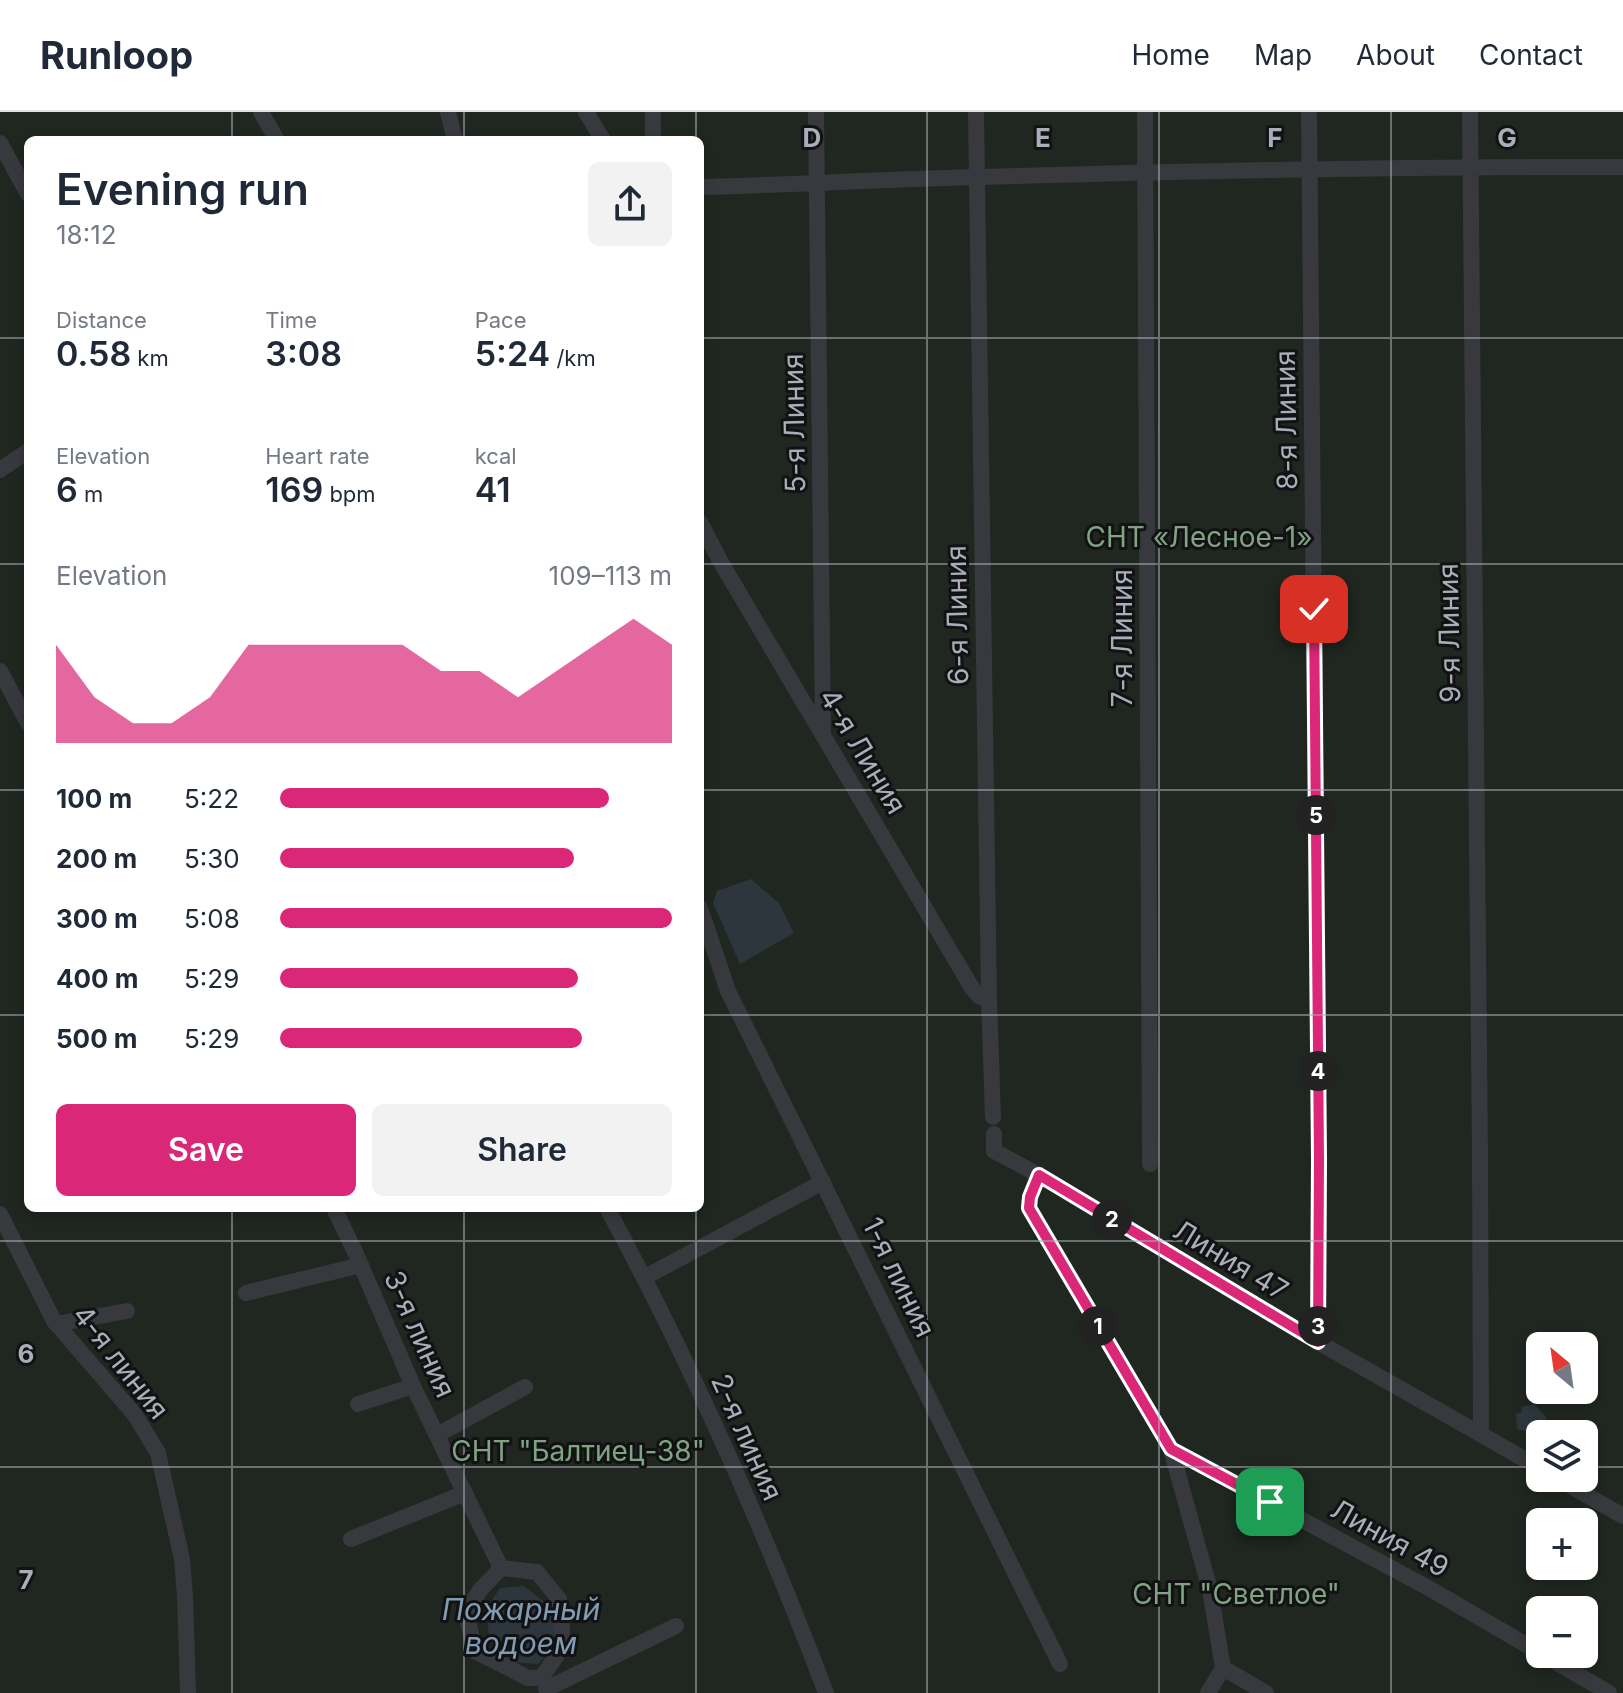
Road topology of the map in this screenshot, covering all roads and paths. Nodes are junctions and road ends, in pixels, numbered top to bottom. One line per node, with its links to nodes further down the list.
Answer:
1 (261, 112): 10 (street)
2 (448, 112): 11 (street)
3 (586, 112): 12 (street)
4 (653, 112): 13 (street)
5 (816, 112): 20 (street, 5-я Линия)
6 (976, 112): 19 (street, 6-я Линия)
7 (1145, 112): 18 (street, 7-я Линия)
8 (1309, 112): 17 (street, 8-я Линия)
9 (1470, 112): 15 (street, 9-я Линия)
10 (275, 136)
11 (454, 136)
12 (601, 136)
13 (653, 136)
14 (0, 143): 21 (street)
15 (1471, 166): 16 (street); 17 (street); 48 (street, 9-я Линия)
16 (1623, 167)
17 (1309, 170): 18 (street); 44 (street, 8-я Линия)
18 (1144, 173): 19 (street); 33 (street, 7-я Линия)
19 (976, 177): 20 (street); 30 (street, 6-я Линия)
20 (817, 184): 22 (street); 28 (street, 5-я Линия)
21 (24, 187)
22 (704, 187)
23 (24, 454): 24 (street)
24 (0, 470)
25 (704, 530): 28 (street, 4-я Линия)
26 (0, 671): 27 (street)
27 (24, 716)
28 (823, 734): 30 (street, 4-я Линия)
29 (704, 920): 35 (street, 1-я линия)
30 (989, 1000): 31 (street, 6-я Линия)
31 (993, 1117)
32 (994, 1134): 34 (street, Линия 47)
33 (1150, 1164)
34 (1039, 1175): 44 (street, Линия 47); 50 (street)
35 (823, 1182): 40 (street); 59 (street, 1-я линия)
36 (336, 1212): 39 (street, 3-я линия)
37 (609, 1212): 40 (street, 2-я линия)
38 (0, 1214): 43 (street, 4-я линия)
39 (361, 1265): 41 (street); 45 (street, 3-я линия)
40 (645, 1277): 64 (street, 2-я линия)
41 (246, 1293)
42 (127, 1311): 43 (street)
43 (56, 1324): 63 (street, 4-я линия)
44 (1318, 1342): 48 (street, Линия 47)
45 (413, 1386): 47 (street); 49 (street, 3-я линия)
46 (525, 1387): 49 (street)
47 (358, 1404)
48 (1481, 1433): 51 (street, Линия 47)
49 (437, 1435): 53 (street, 3-я линия)
50 (1171, 1449): 58 (street, Линия 49); 60 (street)
51 (1526, 1460)
52 (1581, 1492): 54 (street)
53 (465, 1493): 55 (street); 56 (street, 3-я линия)
54 (1623, 1516)
55 (351, 1539)
56 (501, 1568): 62 (street); 62 (street)
57 (676, 1626): 62 (street)
58 (1526, 1644)
59 (1060, 1664)
60 (1223, 1668): 65 (street); 66 (street)
61 (1566, 1668): 67 (street, Линия 49)
62 (545, 1687)
63 (188, 1693)
64 (826, 1693)
65 (1208, 1693)
66 (1266, 1693)
67 (1609, 1693)

